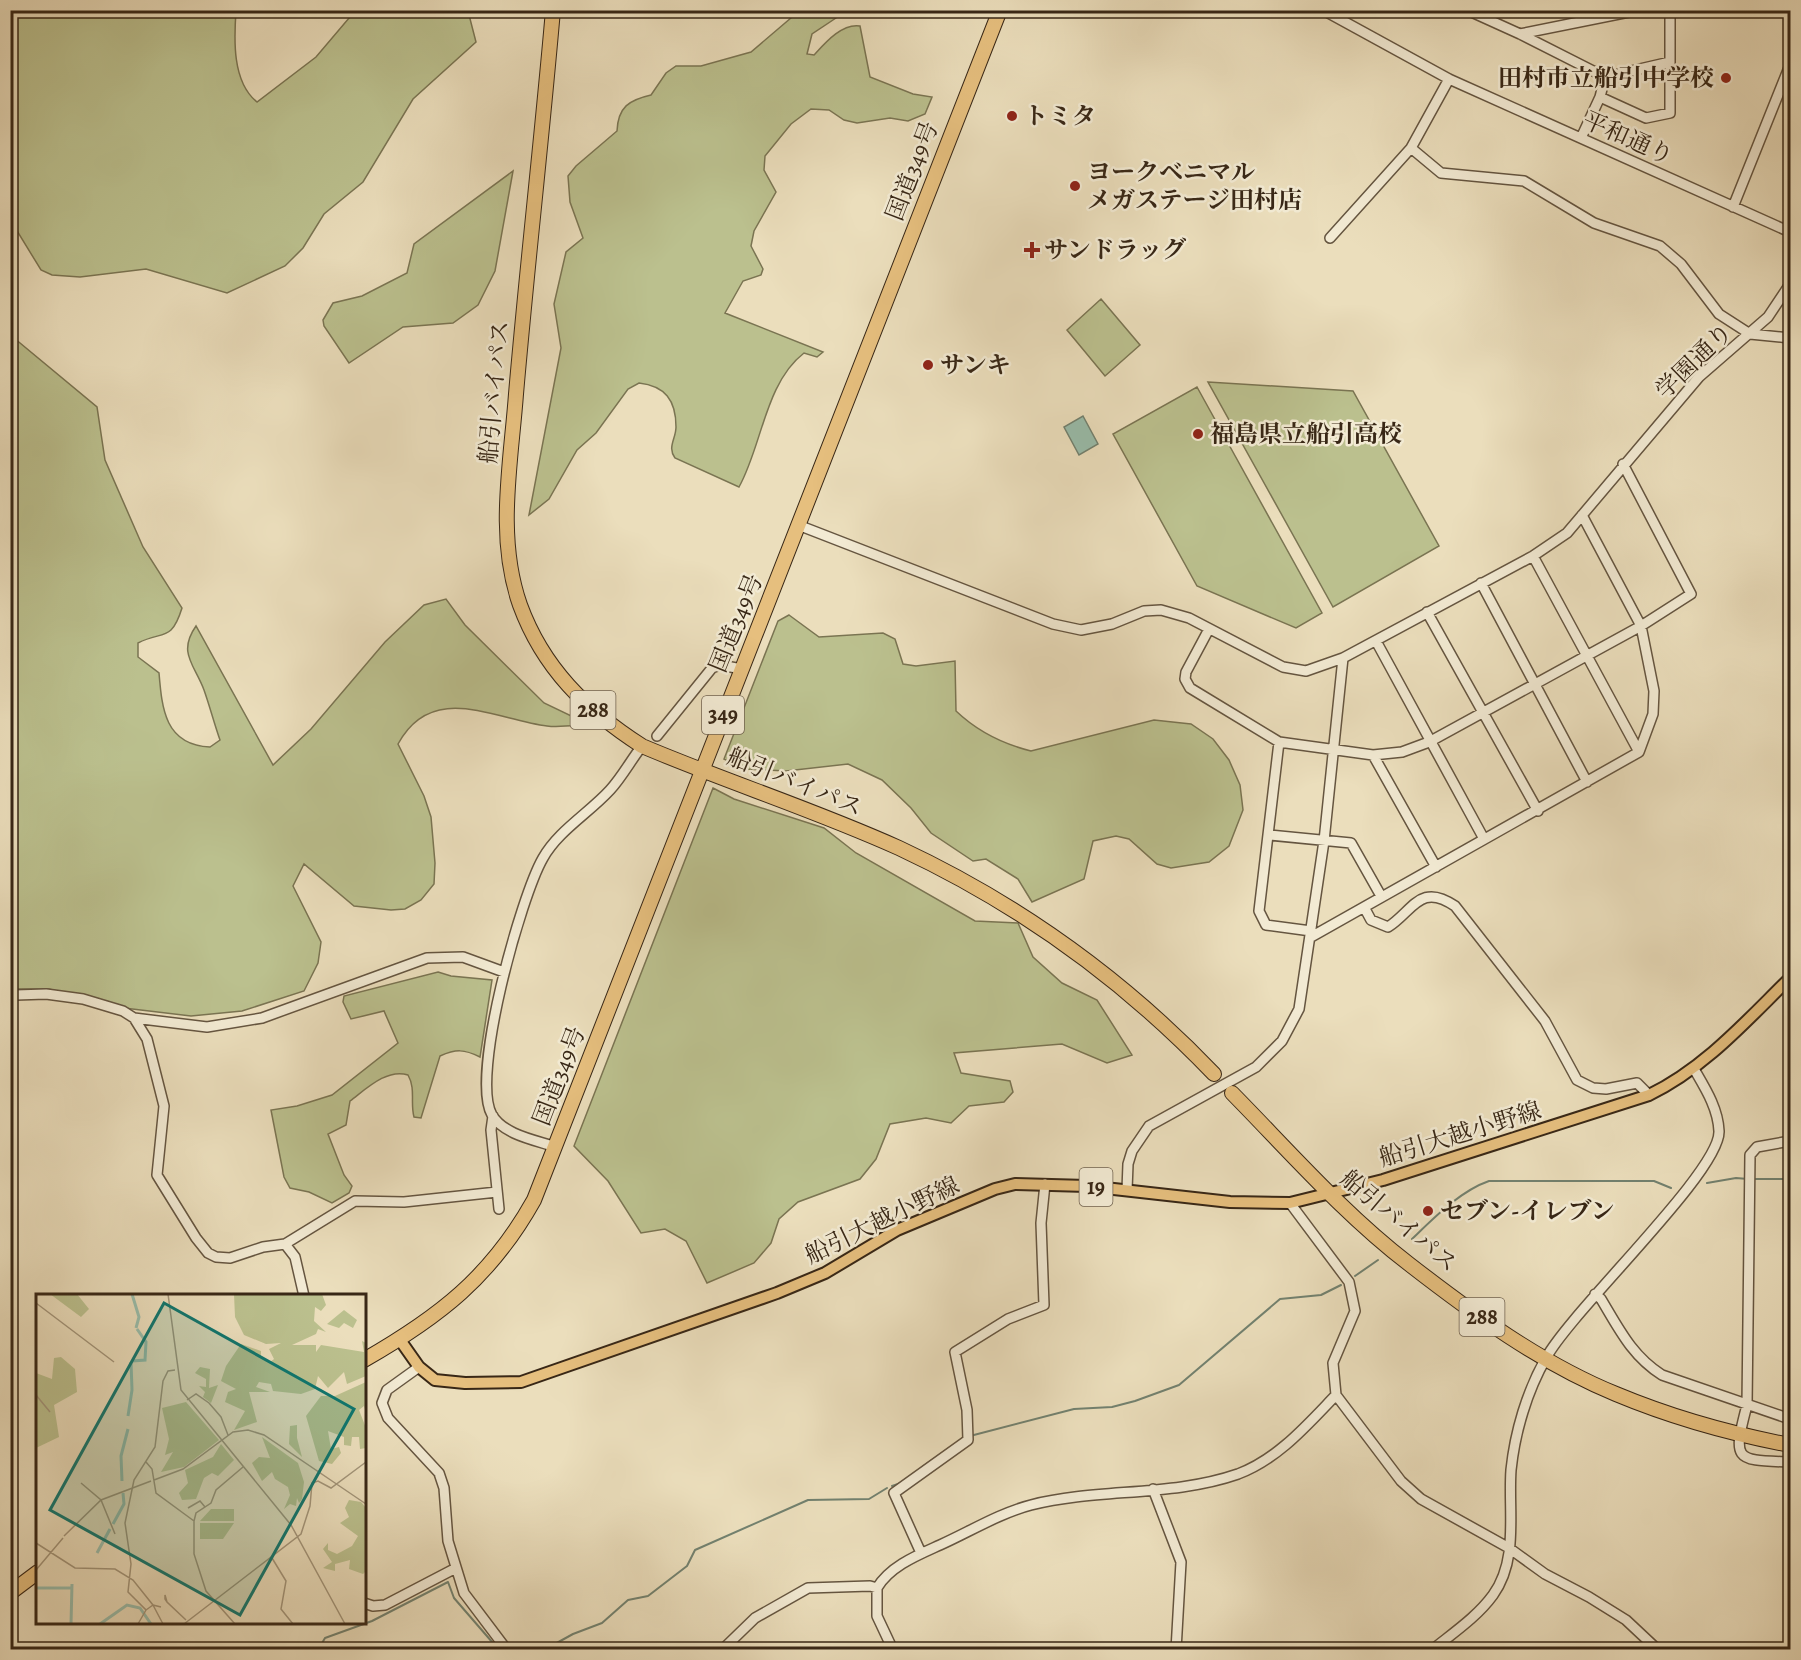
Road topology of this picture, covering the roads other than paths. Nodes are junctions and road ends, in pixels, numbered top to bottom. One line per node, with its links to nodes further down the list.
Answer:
1 (553, 10): 38 (highway, 船引バイパス / 288)
2 (1000, 10): 23 (highway, 国道349号 / 349)
3 (1323, 10): 11 (street, 平和通り)
4 (1467, 10): 7 (street)
5 (1639, 10): 7 (street)
6 (1670, 10): 8 (street)
7 (1520, 34): 10 (street)
8 (1670, 62): 10 (street); 12 (street)
9 (1791, 64): 15 (street)
10 (1605, 77): 12 (street)
11 (1449, 79): 13 (street, 平和通り); 14 (street)
12 (1600, 97): 13 (street)
13 (1581, 138): 15 (street, 平和通り)
14 (1411, 148): 17 (street); 19 (street)
15 (1733, 207): 16 (street, 平和通り)
16 (1791, 232)
17 (1330, 238)
18 (1791, 284): 19 (street, 学園通り)
19 (1750, 334): 20 (street); 21 (street, 学園通り)
20 (1791, 338)
21 (1623, 464): 22 (street, 学園通り); 27 (street)
22 (1582, 515): 24 (street, 学園通り); 27 (street)
23 (798, 525): 28 (street, 学園通り); 32 (highway, 国道349号 / 349)
24 (1533, 556): 25 (street, 学園通り); 30 (street)
25 (1481, 583): 26 (street, 学園通り); 33 (street)
26 (1427, 612): 29 (street, 学園通り); 34 (street)
27 (1641, 626): 30 (street); 40 (street)
28 (1209, 629): 31 (street, 学園通り); 36 (street)
29 (1376, 641): 31 (street, 学園通り); 37 (street)
30 (1586, 656): 33 (street); 40 (street)
31 (1343, 658): 39 (street)
32 (742, 669): 35 (street); 42 (highway, 国道349号 / 349)
33 (1535, 683): 34 (street); 43 (street)
34 (1482, 712): 37 (street); 44 (street)
35 (657, 736)
36 (1279, 742): 39 (street); 45 (street)
37 (1430, 742): 41 (street); 46 (street)
38 (642, 746): 42 (highway, 船引バイパス / 288); 52 (street)
39 (1334, 751): 41 (street); 47 (street)
40 (1639, 752): 43 (street)
41 (1373, 754): 48 (street)
42 (702, 770): 57 (highway, 船引バイパス / 288); 62 (highway, 国道349号 / 349)
43 (1587, 782): 44 (street)
44 (1538, 811): 46 (street)
45 (1269, 835): 47 (street); 51 (street)
46 (1484, 839): 48 (street)
47 (1324, 841): 49 (street); 51 (street)
48 (1436, 867): 49 (street)
49 (1381, 896): 50 (street)
50 (1364, 907): 51 (street); 59 (street)
51 (1311, 934): 64 (street)
52 (504, 972): 55 (street); 60 (street)
53 (1791, 978): 56 (main road, 船引大越小野線 / 19)
54 (10, 998): 55 (street)
55 (134, 1018): 69 (street)
56 (1694, 1068): 59 (main road, 船引大越小野線 / 19); 71 (street)
57 (1214, 1074)
58 (1232, 1093): 66 (highway, 船引バイパス / 288)
59 (1649, 1095): 66 (main road, 船引大越小野線 / 19)
60 (493, 1116): 62 (street); 65 (street)
61 (1791, 1141): 77 (street)
62 (556, 1147): 72 (highway, 国道349号 / 349)
63 (1045, 1184): 64 (main road, 船引大越小野線 / 19); 75 (main road, 船引大越小野線 / 19); 84 (street)
64 (1127, 1190): 67 (main road, 船引大越小野線 / 19)
65 (497, 1192): 68 (street); 69 (street)
66 (1330, 1194): 67 (main road, 船引大越小野線 / 19); 73 (highway, 船引バイパス / 288)
67 (1290, 1203): 76 (street)
68 (499, 1209)
69 (285, 1244): 70 (street)
70 (304, 1294)
71 (1595, 1294): 73 (street); 77 (street)
72 (400, 1340): 74 (highway, 国道349号 / 349); 75 (main road, 船引大越小野線 / 19)
73 (1545, 1358): 79 (highway, 船引バイパス / 288); 83 (street)
74 (366, 1359)
75 (419, 1367): 85 (street)
76 (1336, 1395): 82 (street); 83 (street)
77 (1747, 1405): 78 (street); 79 (street)
78 (1791, 1419)
79 (1739, 1434): 80 (highway, 船引バイパス / 288); 81 (street)
80 (1791, 1445)
81 (1791, 1462)
82 (1153, 1489): 84 (street); 93 (street)
83 (1509, 1548): 94 (street); 95 (street)
84 (921, 1553): 87 (street)
85 (456, 1568): 89 (street); 90 (street)
86 (36, 1574): 88 (highway)
87 (877, 1588): 91 (street); 92 (street)
88 (10, 1593)
89 (366, 1604)
90 (507, 1650)
91 (722, 1650)
92 (893, 1650)
93 (1176, 1650)
94 (1432, 1650)
95 (1658, 1650)

